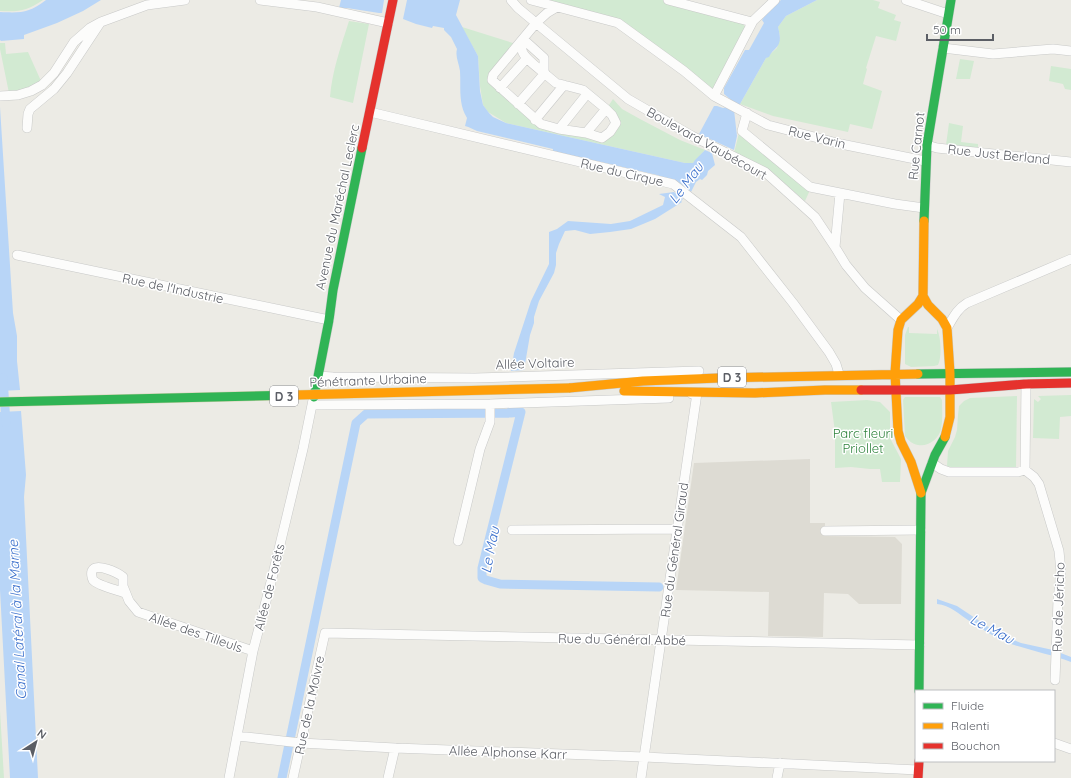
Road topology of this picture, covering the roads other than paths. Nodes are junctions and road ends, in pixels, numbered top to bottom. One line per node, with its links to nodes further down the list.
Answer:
1 (185, 0): 13 (street)
2 (260, 0): 15 (street)
3 (393, 0): 15 (main road, Avenue du Maréchal Leclerc)
4 (511, 0): 16 (street, Boulevard Vaubécourt)
5 (531, 0): 10 (street)
6 (668, 0): 14 (street)
7 (775, 0): 14 (street)
8 (906, 0): 12 (street)
9 (951, 0): 12 (main road, Rue Carnot)
10 (544, 3): 11 (street); 16 (street)
11 (557, 7): 16 (street); 27 (street)
12 (948, 14): 18 (main road, Rue Carnot)
13 (101, 22): 26 (street); 33 (street)
14 (752, 22): 27 (street)
15 (388, 23): 30 (main road, Avenue du Maréchal Leclerc)
16 (536, 23): 17 (street); 41 (street, Boulevard Vaubécourt)
17 (523, 39): 20 (street); 21 (street); 22 (street)
18 (943, 48): 19 (street); 36 (main road, Rue Carnot)
19 (1071, 51)
20 (512, 53): 21 (street); 24 (street)
21 (526, 57): 22 (street); 24 (street)
22 (544, 73): 23 (street); 28 (street)
23 (564, 86): 25 (street); 32 (street)
24 (500, 88): 28 (street)
25 (587, 94): 29 (street); 34 (street)
26 (0, 96)
27 (714, 96): 31 (street, Rue Varin)
28 (518, 104): 32 (street)
29 (606, 109): 35 (street); 35 (street)
30 (370, 112): 46 (main road, Avenue du Maréchal Leclerc); 52 (street, Rue du Cirque)
31 (747, 113): 37 (street, Rue Varin); 39 (street)
32 (535, 120): 34 (street)
33 (27, 128)
34 (559, 129): 35 (street)
35 (586, 133)
36 (926, 145): 37 (main road, Rue Carnot); 38 (street, Rue Just Berland)
37 (925, 162): 40 (main road, Rue Carnot)
38 (1071, 162)
39 (840, 193): 40 (street); 41 (street)
40 (924, 208): 44 (main road, Rue Carnot)
41 (835, 246): 45 (street, Boulevard Vaubécourt)
42 (17, 255): 46 (street, Rue de l'Industrie)
43 (1071, 259): 48 (street)
44 (923, 296): 45 (main road); 47 (main road)
45 (904, 318): 47 (main road); 50 (main road)
46 (329, 320): 53 (main road, Avenue du Maréchal Leclerc)
47 (942, 320): 48 (main road)
48 (947, 328): 51 (main road)
49 (1071, 372): 51 (main road, D 3)
50 (895, 373): 51 (main road, D 3); 52 (main road, Allée Voltaire / D 3); 58 (main road)
51 (950, 373): 59 (main road)
52 (839, 374): 54 (main road, Allée Voltaire / D 3)
53 (318, 376): 54 (street, Allée Voltaire); 61 (main road, Avenue du Maréchal Leclerc)
54 (751, 376): 57 (main road, Allée Voltaire / D 3)
55 (1071, 383): 56 (main road, D 3)
56 (1026, 384): 59 (main road, D 3); 66 (street)
57 (569, 388): 60 (main road, Allée Voltaire / D 3); 62 (main road, Pénétrante Urbaine / D 3, bridge)
58 (895, 390): 59 (main road, D 3); 60 (main road, Allée Voltaire / D 3); 64 (main road)
59 (950, 390): 65 (main road)
60 (697, 393): 63 (street, Allée Voltaire); 69 (street, Rue du Général Giraud)
61 (313, 401): 63 (street, Allée Voltaire); 77 (street, Allée de Forêts)
62 (0, 402)
63 (490, 406): 72 (street)
64 (911, 462): 65 (main road); 67 (main road)
65 (932, 463): 66 (street); 67 (main road)
66 (1025, 470): 78 (street, Rue de Jéricho)
67 (922, 493): 70 (main road)
68 (512, 530): 69 (street)
69 (677, 530): 75 (street, Rue du Général Giraud)
70 (921, 530): 71 (street); 76 (main road)
71 (825, 531)
72 (458, 541)
73 (125, 593): 77 (street, Allée des Tilleuls)
74 (325, 633): 75 (street, Rue du Général Abbé); 81 (street, Rue de la Moivre)
75 (661, 640): 76 (street, Rue du Général Abbé); 85 (street, Rue du Général Giraud)
76 (920, 646): 79 (main road)
77 (253, 651): 80 (street, Allée de Forêts)
78 (1055, 680)
79 (919, 690)
80 (237, 736): 81 (street, Allée Alphonse Karr); 88 (street, Allée de Forêts)
81 (300, 743): 83 (street, Allée Alphonse Karr); 89 (street, Rue de la Moivre)
82 (1055, 743): 84 (street)
83 (395, 748): 85 (street, Allée Alphonse Karr); 90 (street)
84 (1071, 748)
85 (644, 757): 86 (street, Allée Alphonse Karr); 91 (street, Rue du Général Giraud)
86 (780, 763): 87 (street, Allée Alphonse Karr); 92 (street)
87 (919, 770)
88 (229, 778)
89 (293, 778)
90 (388, 778)
91 (641, 778)
92 (777, 778)

